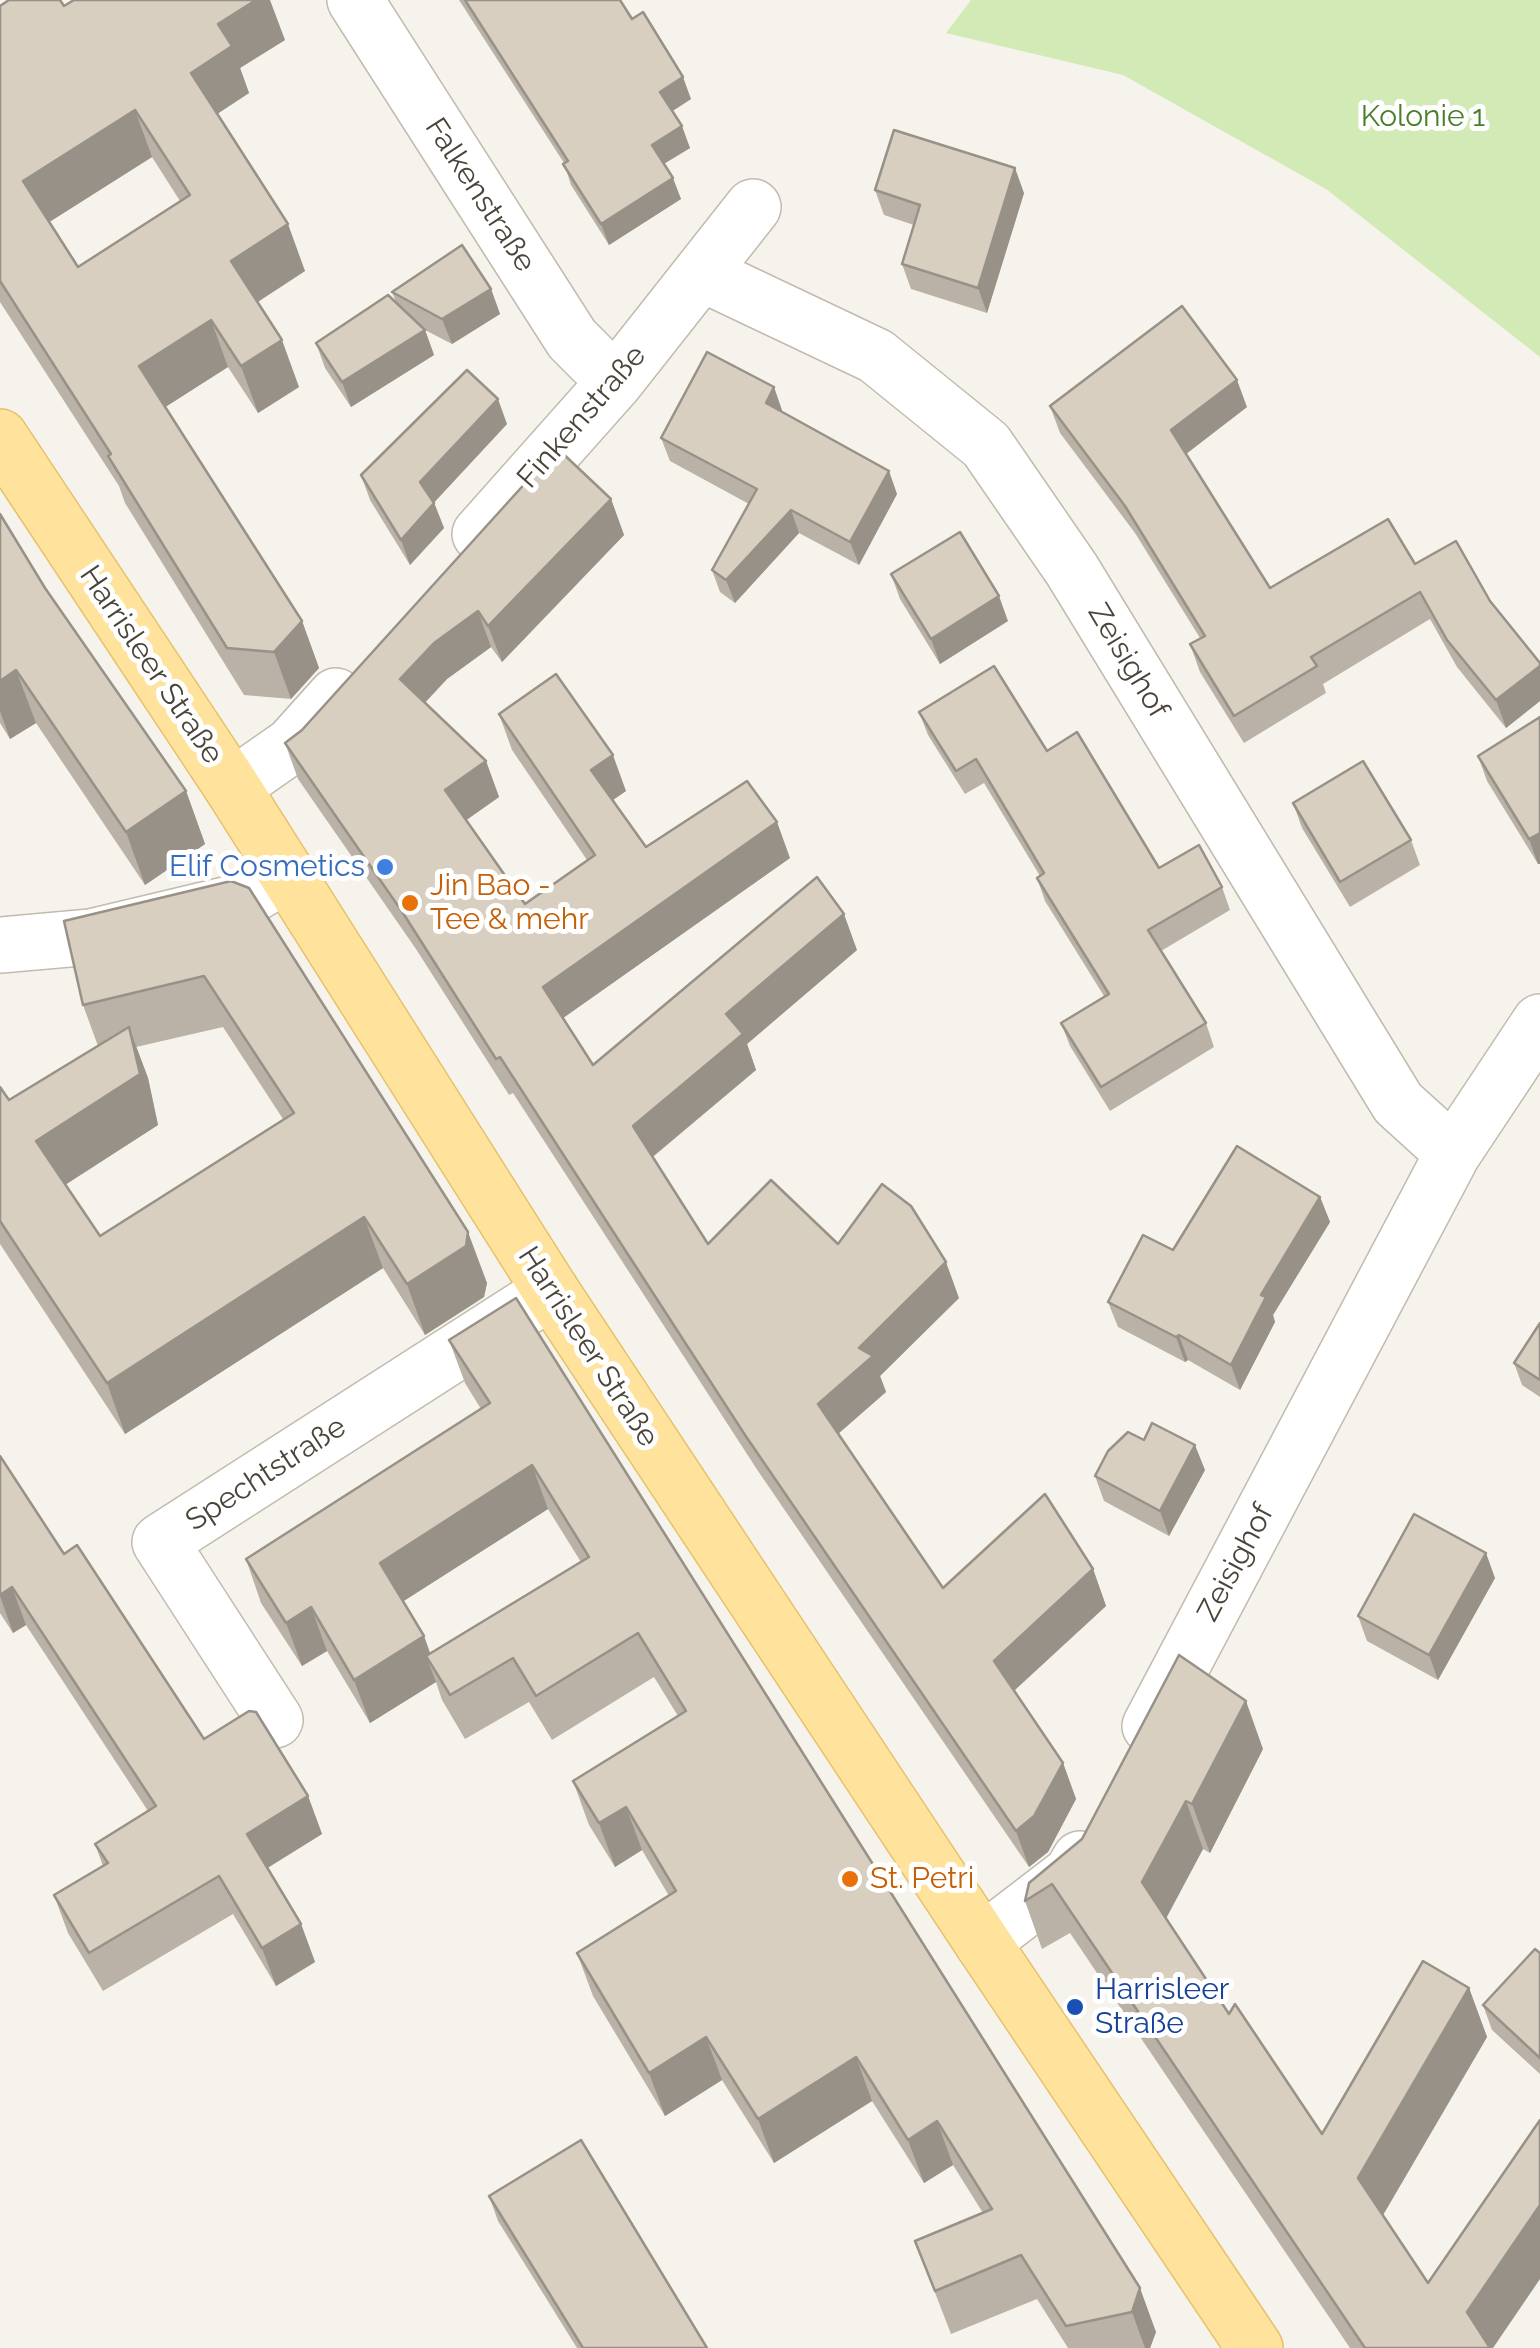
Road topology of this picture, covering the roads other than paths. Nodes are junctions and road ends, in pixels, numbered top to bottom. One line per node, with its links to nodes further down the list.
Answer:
1 (355, 0): 4 (street, Falkenstraße)
2 (754, 206): 3 (street, Finkenstraße)
3 (703, 274): 4 (street, Finkenstraße); 12 (street, Zeisighof)
4 (616, 382): 6 (street, Finkenstraße)
5 (0, 438): 8 (main road, Harrisleer Straße)
6 (447, 571)
7 (370, 658): 8 (street)
8 (232, 787): 9 (main road, Harrisleer Straße)
9 (287, 874): 10 (street); 13 (main road, Harrisleer Straße)
10 (0, 945)
11 (1540, 1022): 12 (street, Zeisighof)
12 (1453, 1153): 15 (street, Zeisighof)
13 (551, 1291): 14 (street, Spechtstraße); 17 (main road, Harrisleer Straße)
14 (275, 1720)
15 (1128, 1768)
16 (1100, 1820): 17 (street)
17 (982, 1942): 18 (main road, Harrisleer Straße)
18 (1255, 2348)

